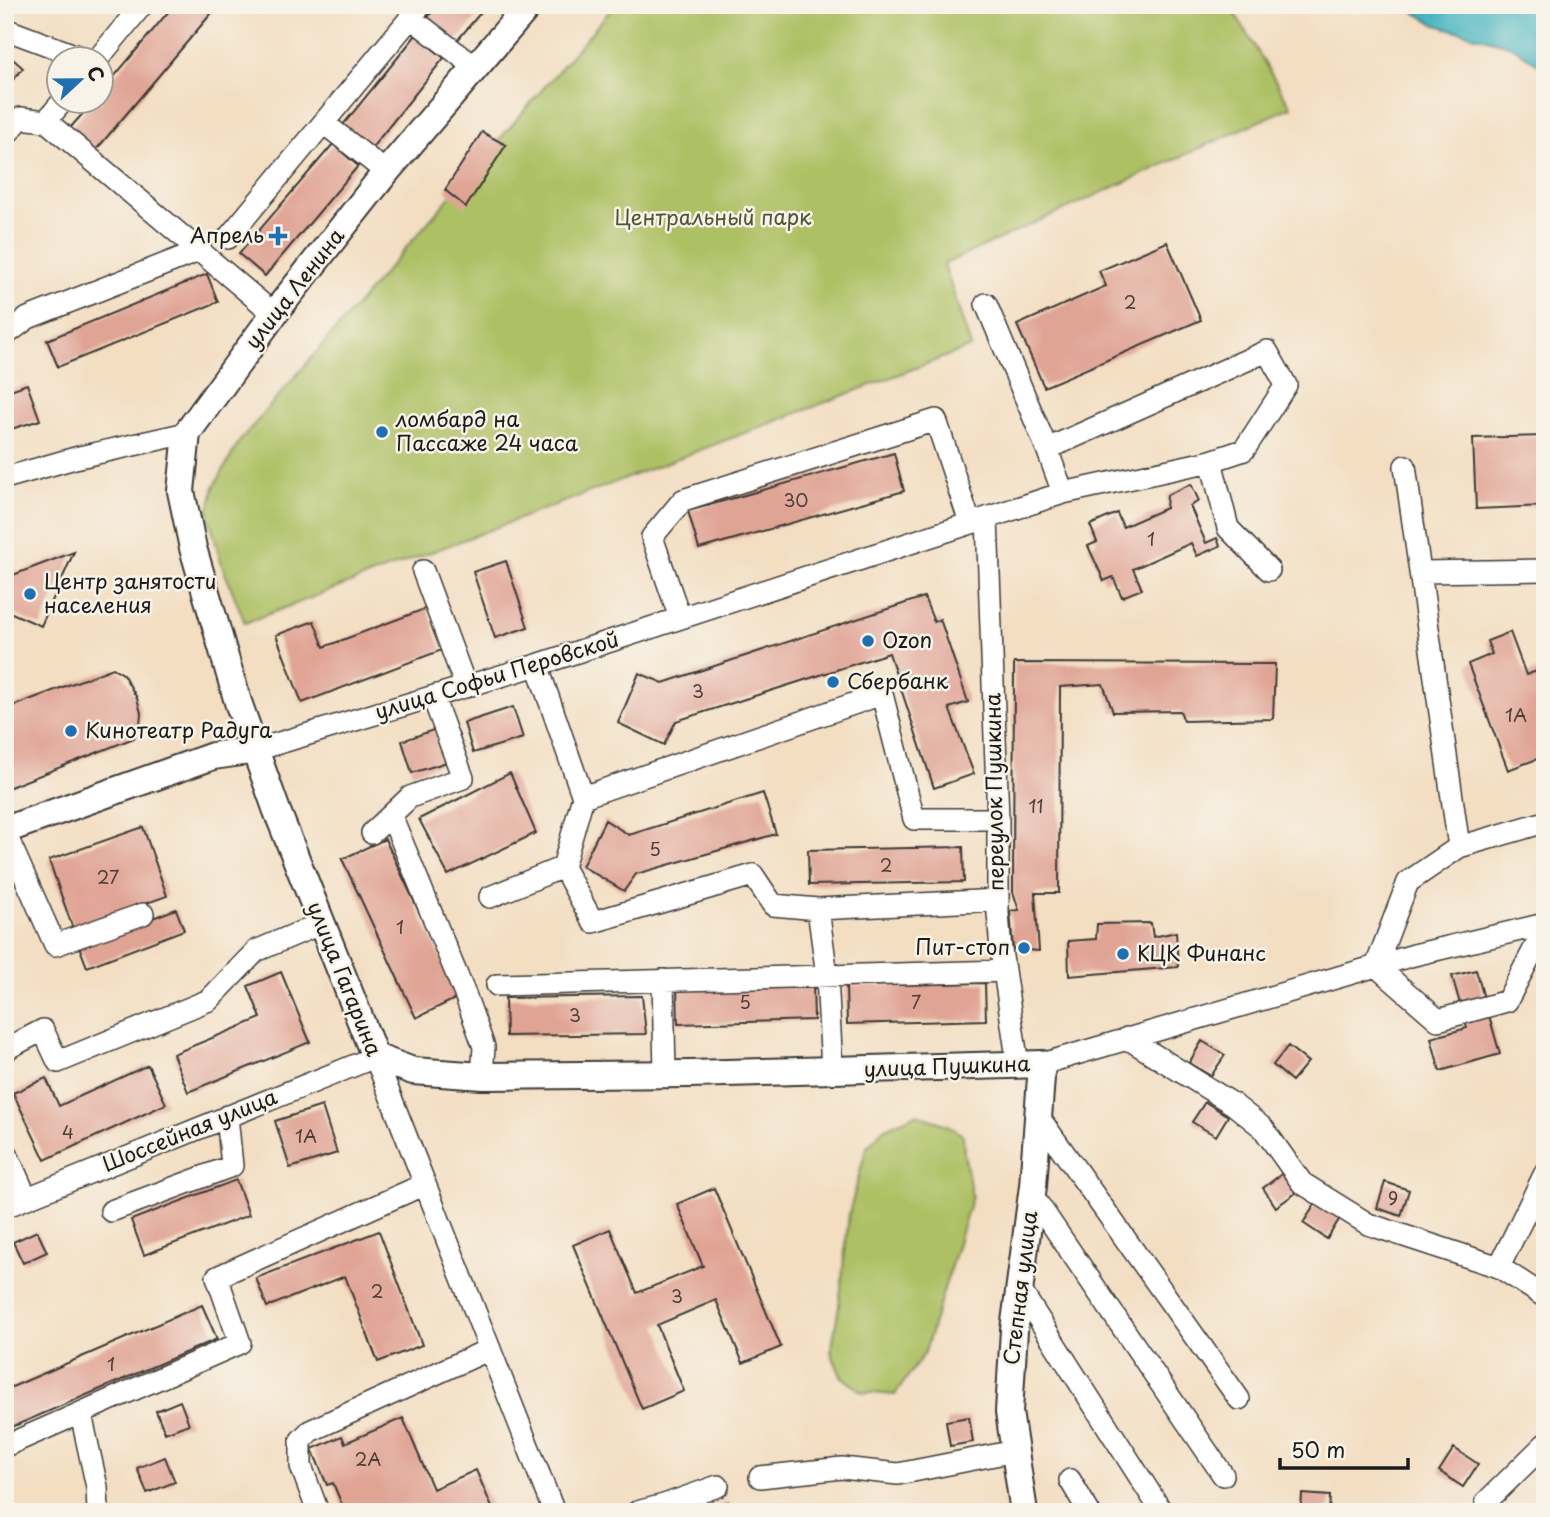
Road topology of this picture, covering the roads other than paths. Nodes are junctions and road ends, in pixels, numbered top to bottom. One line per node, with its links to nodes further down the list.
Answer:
1 (142, 5): 6 (street)
2 (529, 5): 7 (main road, улица Ленина)
3 (416, 11): 7 (street); 10 (street)
4 (5, 29): 5 (street)
5 (51, 46)
6 (108, 46)
7 (475, 67): 12 (main road, улица Ленина)
8 (50, 116): 9 (street)
9 (46, 121): 11 (street); 14 (street)
10 (325, 124): 12 (street); 13 (street)
11 (5, 136)
12 (386, 172): 16 (main road, улица Ленина)
13 (228, 239)
14 (201, 250): 16 (street); 17 (street)
15 (986, 304): 19 (street)
16 (274, 314): 18 (main road, улица Ленина)
17 (5, 335)
18 (187, 433): 22 (street); 33 (main road, улица Гагарина)
19 (1047, 449): 20 (street, улица Софьи Перовской); 23 (street)
20 (1211, 461): 23 (street, улица Софьи Перовской); 25 (street)
21 (1405, 466): 28 (street)
22 (5, 478)
23 (1063, 493): 24 (street, улица Софьи Перовской)
24 (979, 521): 29 (street, улица Софьи Перовской); 29 (street, переулок Пушкина); 36 (street, переулок Пушкина)
25 (1269, 570)
26 (1545, 570): 28 (street)
27 (423, 571): 31 (street)
28 (1420, 572): 40 (street)
29 (680, 618): 30 (street, улица Софьи Перовской)
30 (537, 665): 31 (street, улица Софьи Перовской); 34 (street)
31 (466, 687): 32 (street, улица Софьи Перовской)
32 (433, 697): 33 (street, улица Софьи Перовской); 35 (street)
33 (256, 750): 38 (main road, улица Софьи Перовской); 46 (main road, улица Гагарина)
34 (583, 797): 36 (street); 41 (street)
35 (391, 815): 39 (street); 59 (street)
36 (998, 819): 43 (street, переулок Пушкина)
37 (1545, 822): 40 (street)
38 (5, 831): 45 (street)
39 (372, 833)
40 (1459, 847): 48 (street)
41 (563, 867): 42 (street); 44 (street)
42 (490, 897)
43 (998, 900): 44 (street); 49 (street, переулок Пушкина)
44 (818, 909): 50 (street)
45 (144, 914)
46 (322, 923): 54 (street); 55 (main road, улица Гагарина)
47 (1545, 926): 48 (street, улица Пушкина); 48 (street)
48 (1376, 966): 53 (street, улица Пушкина)
49 (1004, 971): 50 (street); 56 (street, переулок Пушкина)
50 (827, 976): 51 (street); 57 (street)
51 (663, 980): 52 (street); 58 (street)
52 (498, 985)
53 (1127, 1038): 56 (street, улица Пушкина); 69 (street)
54 (5, 1052)
55 (375, 1057): 59 (main road, улица Пушкина); 60 (street, Шоссейная улица); 64 (street, улица Гагарина)
56 (1030, 1065): 57 (main road, улица Пушкина); 61 (main road, Степная улица)
57 (832, 1070): 58 (main road, улица Пушкина)
58 (665, 1074): 59 (main road, улица Пушкина)
59 (482, 1076)
60 (227, 1116): 66 (street, Шоссейная улица); 68 (street)
61 (1038, 1116): 65 (main road, Степная улица); 73 (street)
62 (5, 1150): 66 (street)
63 (1545, 1173): 69 (street)
64 (425, 1184): 72 (street, улица Гагарина); 74 (street)
65 (1032, 1195): 70 (main road, Степная улица); 78 (street)
66 (26, 1197): 67 (street, Шоссейная улица)
67 (5, 1207)
68 (111, 1210)
69 (1499, 1267): 71 (street)
70 (1019, 1288): 77 (main road, Степная улица); 89 (street)
71 (1545, 1297)
72 (490, 1349): 84 (street); 85 (street, улица Гагарина)
73 (1239, 1399)
74 (81, 1413): 76 (street); 83 (street)
75 (1545, 1444): 82 (street)
76 (5, 1446)
77 (1015, 1451): 79 (street); 87 (main road, Степная улица)
78 (1223, 1475)
79 (760, 1477)
80 (1069, 1480): 88 (street)
81 (718, 1486): 86 (street)
82 (1486, 1502)
83 (98, 1512)
84 (318, 1512)
85 (554, 1512)
86 (637, 1512)
87 (1024, 1512)
88 (1089, 1512)
89 (1162, 1512)

